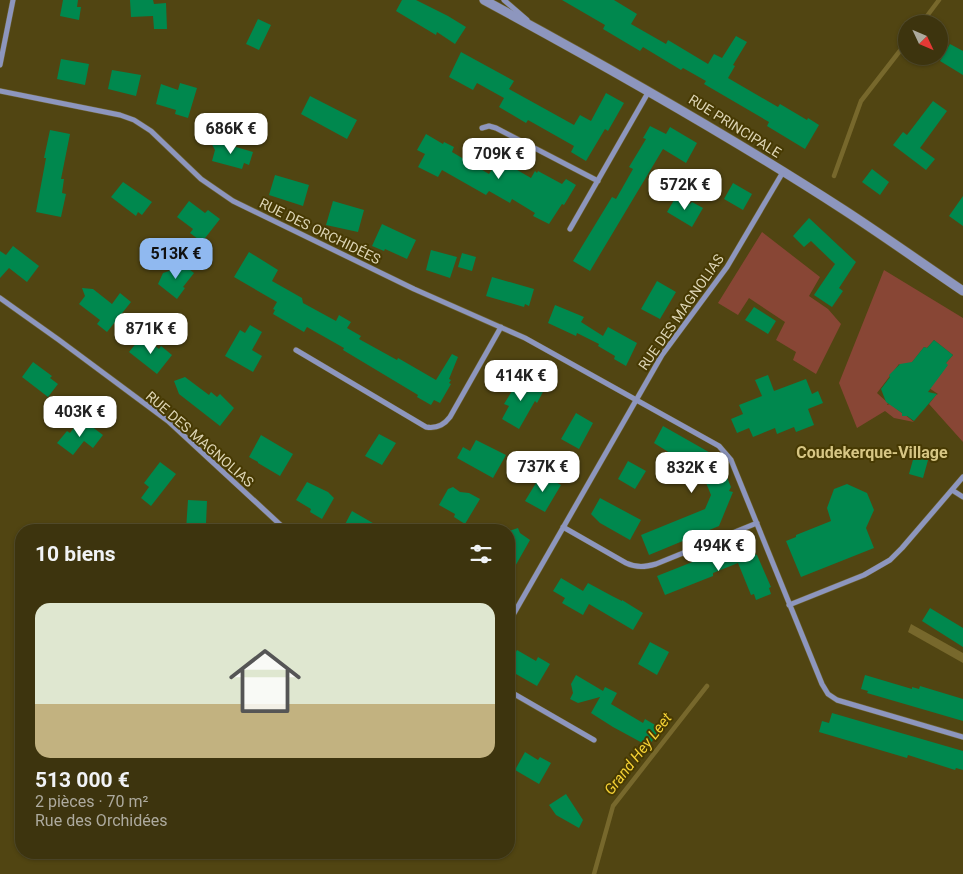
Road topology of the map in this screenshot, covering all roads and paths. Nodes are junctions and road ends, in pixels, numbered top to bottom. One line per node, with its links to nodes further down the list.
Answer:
1 (13, 0): 5 (street)
2 (484, 0): 4 (street, RUE PRINCIPALE)
3 (504, 0): 4 (street)
4 (541, 31): 7 (street, RUE PRINCIPALE)
5 (0, 65)
6 (0, 91): 14 (street, RUE DES ORCHIDÉES)
7 (650, 91): 9 (street, RUE PRINCIPALE); 10 (street)
8 (482, 128): 10 (street)
9 (783, 172): 12 (street, RUE PRINCIPALE); 16 (street, RUE DES MAGNOLIAS)
10 (598, 181): 11 (street)
11 (570, 229)
12 (963, 291)
13 (0, 298): 21 (street, RUE DES MAGNOLIAS)
14 (501, 327): 15 (street); 16 (street, RUE DES ORCHIDÉES)
15 (296, 350)
16 (636, 399): 20 (street, RUE DES ORCHIDÉES); 22 (street, RUE DES MAGNOLIAS)
17 (963, 477): 18 (street)
18 (952, 490): 19 (street); 23 (street)
19 (963, 496)
20 (756, 523): 22 (street); 23 (street, RUE DES ORCHIDÉES)
21 (279, 524)
22 (563, 527): 24 (street, RUE DES MAGNOLIAS)
23 (789, 605): 26 (street, RUE DES ORCHIDÉES)
24 (515, 611)
25 (515, 694): 27 (street)
26 (963, 736)
27 (594, 740)

